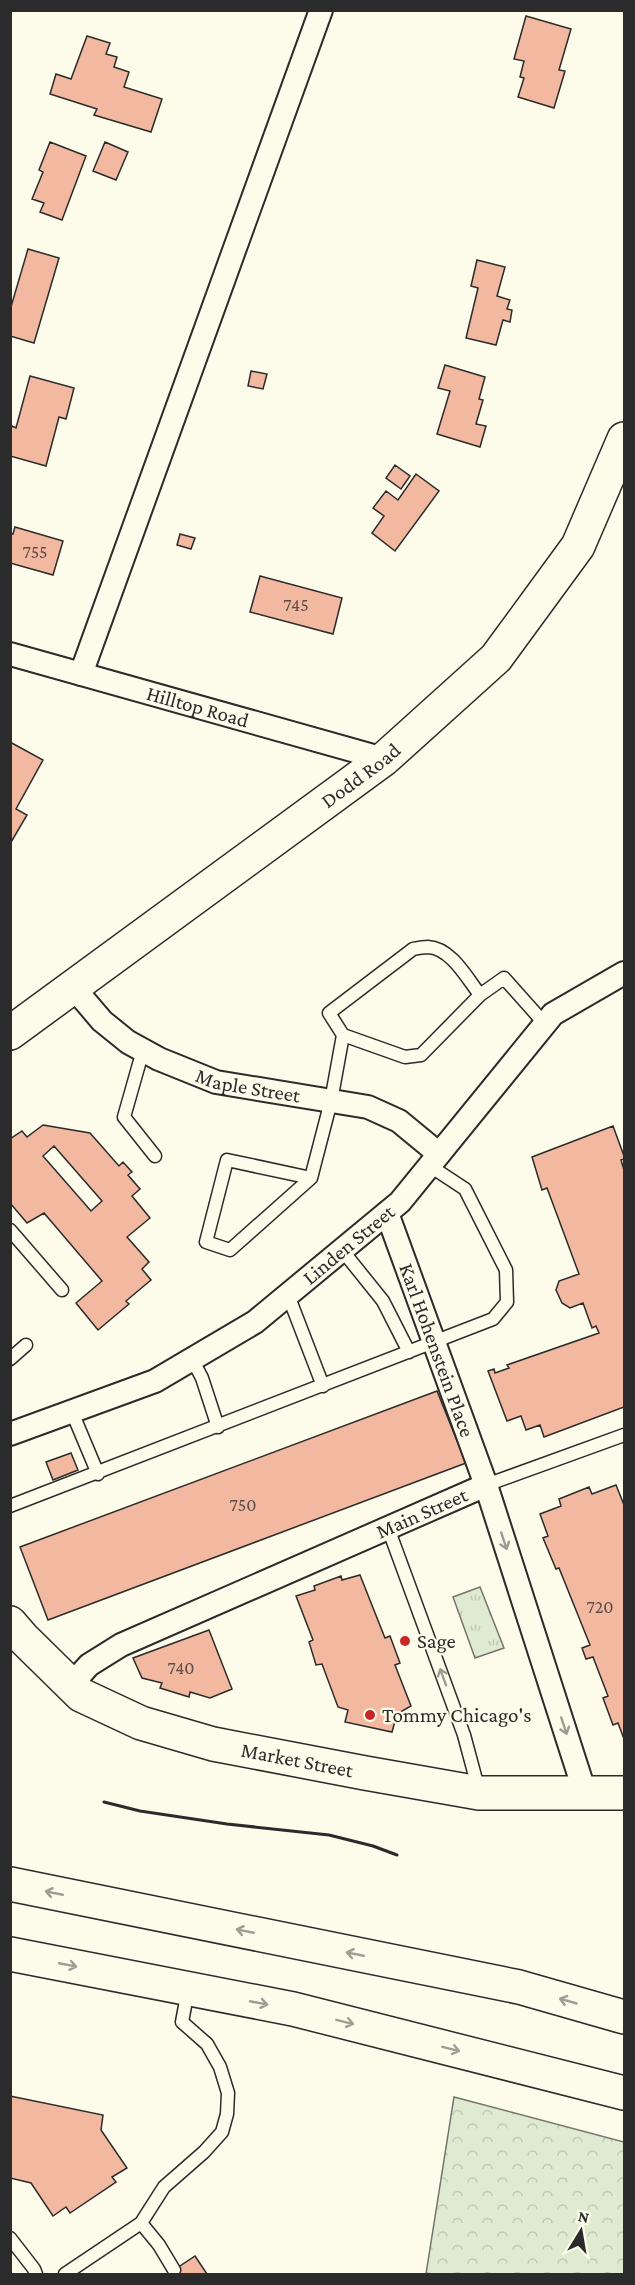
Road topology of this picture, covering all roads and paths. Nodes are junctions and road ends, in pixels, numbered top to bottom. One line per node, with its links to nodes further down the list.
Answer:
1 (321, 10): 4 (street)
2 (624, 439): 5 (main road, Dodd Road)
3 (10, 654): 4 (street, Hilltop Road)
4 (81, 674): 5 (street, Hilltop Road)
5 (384, 759): 7 (main road, Dodd Road)
6 (624, 973): 9 (street, Linden Street)
7 (73, 987): 10 (main road, Dodd Road); 12 (street, Maple Street)
8 (480, 995): 9 (lane); 11 (lane); 11 (lane)
9 (545, 1024): 15 (street, Linden Street)
10 (10, 1033)
11 (343, 1035): 13 (lane)
12 (143, 1050): 13 (street, Maple Street); 14 (lane)
13 (332, 1101): 15 (street, Maple Street); 16 (lane)
14 (155, 1156)
15 (435, 1160): 17 (street, Linden Street); 22 (lane)
16 (311, 1178): 16 (lane)
17 (387, 1213): 19 (street, Linden Street); 22 (street, Karl Hohenstein Place)
18 (10, 1230): 20 (lane)
19 (342, 1250): 21 (street, Linden Street); 24 (lane)
20 (62, 1290)
21 (288, 1295): 26 (street, Linden Street); 27 (lane)
22 (434, 1342): 24 (lane); 33 (street, Karl Hohenstein Place)
23 (26, 1345): 25 (lane)
24 (409, 1352): 27 (lane)
25 (10, 1359)
26 (192, 1359): 28 (street, Linden Street); 29 (lane)
27 (323, 1386): 29 (lane)
28 (72, 1412): 30 (street, Linden Street); 32 (lane)
29 (218, 1427): 32 (lane)
30 (10, 1434)
31 (624, 1436): 33 (lane)
32 (98, 1474): 34 (lane)
33 (486, 1485): 35 (street, Main Street); 39 (street, Main Street, one-way to 39)
34 (10, 1506)
35 (388, 1528): 37 (street, Main Street); 38 (lane, one-way to 35)
36 (10, 1623): 37 (main road, Market Street)
37 (71, 1685): 38 (main road, Market Street)
38 (479, 1792): 39 (main road, Market Street)
39 (585, 1793): 40 (main road, Market Street)
40 (624, 1793)
41 (10, 1884): 44 (main road, one-way to 41)
42 (10, 1954): 43 (main road, one-way to 43)
43 (189, 1989): 45 (main road, one-way to 45); 46 (lane)
44 (624, 2017)
45 (624, 2093)
46 (141, 2223): 48 (lane); 50 (lane)
47 (10, 2238): 49 (lane)
48 (174, 2270)
49 (36, 2274)
50 (65, 2274)

